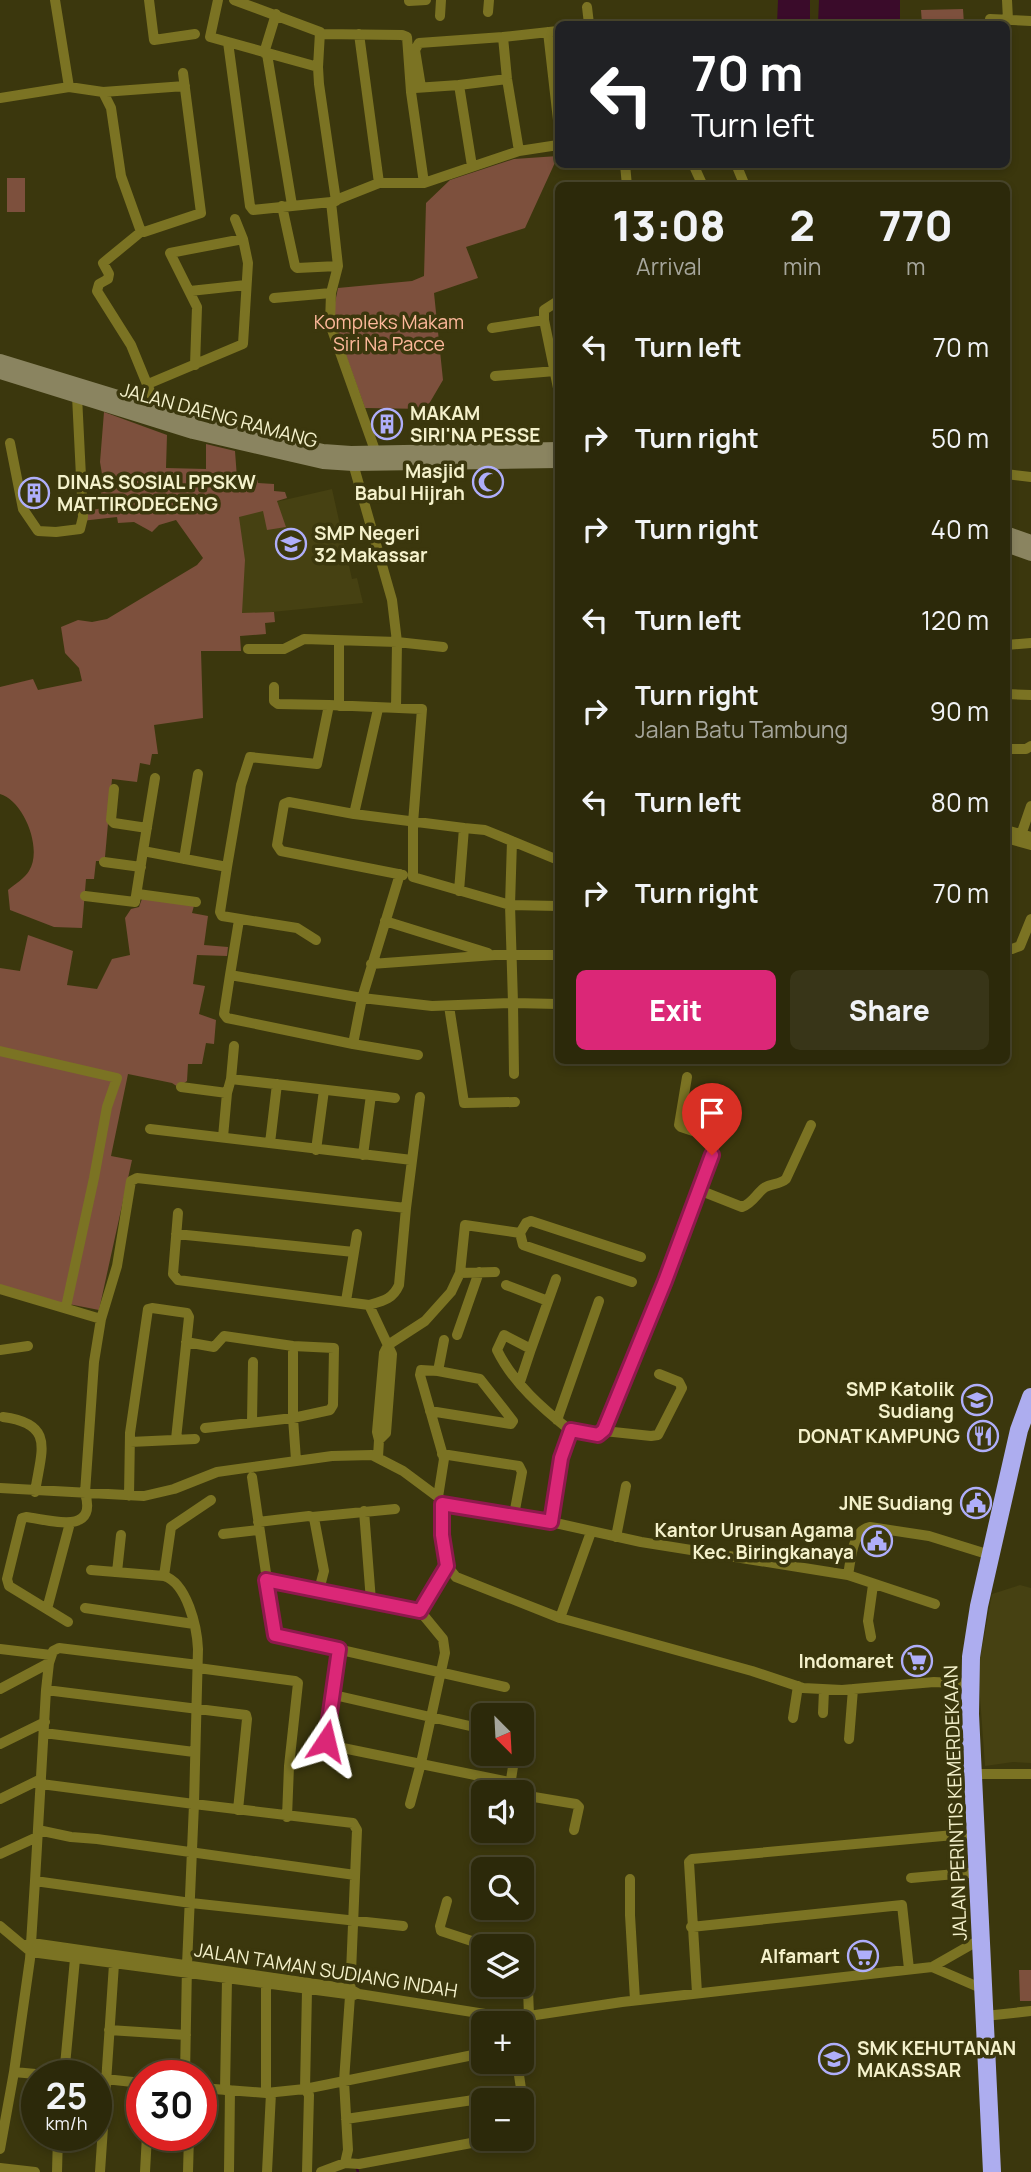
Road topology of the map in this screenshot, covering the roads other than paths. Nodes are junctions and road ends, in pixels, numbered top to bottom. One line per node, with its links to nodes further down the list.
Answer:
1 (55, 0): 31 (street)
2 (149, 0): 19 (street)
3 (218, 0): 23 (street)
4 (234, 0): 12 (street)
5 (426, 0): 9 (street)
6 (441, 0): 13 (street)
7 (489, 0): 11 (street)
8 (1007, 0): 15 (street)
9 (409, 1)
10 (587, 8): 16 (street)
11 (488, 12)
12 (276, 14): 20 (street); 24 (street)
13 (440, 16)
14 (989, 19): 15 (street)
15 (1008, 20): 17 (street)
16 (589, 21)
17 (1031, 21)
18 (553, 32): 22 (street); 25 (street)
19 (195, 34)
20 (321, 34): 21 (street); 26 (street)
21 (359, 34): 32 (street); 38 (street)
22 (503, 37): 28 (street); 32 (street)
23 (228, 42): 24 (street); 41 (street)
24 (265, 53): 26 (street); 41 (street)
25 (555, 67)
26 (318, 68): 40 (street)
27 (183, 73): 29 (street)
28 (507, 79): 30 (street); 36 (street)
29 (185, 86): 33 (street); 43 (street)
30 (459, 86): 32 (street); 37 (street)
31 (69, 87): 33 (street); 34 (street)
32 (416, 88): 39 (street)
33 (103, 92): 43 (street)
34 (0, 98)
35 (555, 145): 36 (street)
36 (519, 151): 37 (street)
37 (472, 166): 39 (street)
38 (379, 183): 39 (street); 40 (street)
39 (424, 183)
40 (334, 202): 41 (street); 45 (street)
41 (287, 206): 45 (street)
42 (235, 219): 44 (street)
43 (142, 231): 58 (street)
44 (243, 239): 46 (street); 47 (street)
45 (338, 266): 48 (street)
46 (246, 285): 47 (street); 54 (street)
47 (190, 291): 54 (street)
48 (331, 293): 49 (street); 64 (street)
49 (274, 298)
50 (555, 304): 51 (street)
51 (544, 320): 52 (street); 53 (street)
52 (492, 328)
53 (555, 353): 56 (street)
54 (195, 365): 58 (street)
55 (2, 367): 59 (main road, JALAN DAENG RAMANG); 60 (main road, JALAN DAENG RAMANG)
56 (555, 371): 57 (street)
57 (495, 376)
58 (148, 384): 60 (street)
59 (77, 396): 60 (main road, JALAN DAENG RAMANG); 61 (street)
60 (157, 416): 65 (main road, JALAN DAENG RAMANG)
61 (10, 443)
62 (555, 450): 63 (main road, JALAN DAENG RAMANG)
63 (540, 454): 64 (main road, JALAN DAENG RAMANG); 66 (main road, JALAN DAENG RAMANG)
64 (377, 458): 65 (main road, JALAN DAENG RAMANG)
65 (352, 459): 74 (street)
66 (555, 460)
67 (1010, 474): 68 (street)
68 (1031, 477)
69 (1010, 534): 70 (main road)
70 (1031, 542)
71 (1010, 546): 72 (main road)
72 (1031, 554)
73 (339, 641): 74 (street); 78 (street); 82 (street)
74 (397, 642): 77 (street); 83 (street)
75 (1031, 643): 76 (street)
76 (1010, 645)
77 (443, 647)
78 (248, 649)
79 (274, 687): 82 (street)
80 (1010, 694): 81 (street)
81 (1031, 695)
82 (334, 706): 84 (street); 104 (street)
83 (396, 708): 84 (street); 92 (street)
84 (378, 709): 91 (street)
85 (1031, 746): 86 (street)
86 (1010, 749)
87 (198, 774): 100 (street)
88 (155, 778): 93 (street)
89 (114, 789): 93 (street)
90 (1031, 806): 95 (street)
91 (354, 814): 92 (street); 105 (street)
92 (413, 823): 94 (street); 106 (street)
93 (147, 828): 99 (street)
94 (464, 828): 97 (street); 107 (street)
95 (1026, 836)
96 (1010, 839): 98 (street)
97 (512, 841): 101 (street); 111 (street)
98 (1031, 845)
99 (143, 851): 100 (street); 103 (street)
100 (184, 859): 104 (street)
101 (555, 859)
102 (104, 862): 103 (street)
103 (141, 867): 108 (street)
104 (227, 867): 114 (street)
105 (400, 874): 106 (street); 115 (street)
106 (413, 877): 107 (street)
107 (459, 891): 111 (street)
108 (138, 894): 109 (street); 110 (street)
109 (85, 896)
110 (196, 902)
111 (510, 905): 112 (street); 119 (street)
112 (555, 906)
113 (1031, 919): 117 (street)
114 (239, 920): 116 (street); 122 (street)
115 (385, 921): 118 (street); 121 (street)
116 (316, 940)
117 (1010, 948)
118 (495, 955): 119 (street); 121 (street)
119 (511, 955): 120 (street); 124 (street)
120 (555, 956)
121 (371, 964): 123 (street)
122 (230, 975): 123 (street); 127 (street)
123 (362, 998): 126 (street); 127 (street)
124 (513, 1003): 125 (street); 126 (street); 131 (street)
125 (555, 1004)
126 (449, 1006): 142 (street)
127 (353, 1044): 130 (street)
128 (234, 1046): 133 (street)
129 (0, 1051): 170 (street)
130 (418, 1055)
131 (514, 1074)
132 (687, 1077): 146 (street)
133 (231, 1079): 134 (street); 137 (street)
134 (277, 1084): 136 (street); 147 (street)
135 (181, 1087): 137 (street)
136 (324, 1090): 138 (street); 148 (street)
137 (227, 1093): 145 (street)
138 (371, 1096): 140 (street); 149 (street)
139 (420, 1097): 150 (street)
140 (395, 1098)
141 (728, 1100): 146 (street)
142 (515, 1102)
143 (811, 1125): 151 (street)
144 (150, 1129): 145 (street)
145 (223, 1137): 147 (street)
146 (717, 1139): 151 (street)
147 (270, 1143): 148 (street)
148 (316, 1150): 149 (street)
149 (363, 1155): 150 (street)
150 (412, 1160): 152 (street)
151 (699, 1190): 192 (street)
152 (406, 1208): 169 (street); 171 (street)
153 (178, 1213): 155 (street)
154 (520, 1233): 158 (street); 161 (street); 163 (street)
155 (176, 1234): 157 (street); 166 (street)
156 (357, 1234): 157 (street)
157 (354, 1252): 166 (street)
158 (640, 1257)
159 (479, 1272): 160 (street); 161 (street); 172 (street)
160 (495, 1272)
161 (460, 1273): 175 (street)
162 (556, 1279): 167 (street)
163 (632, 1282)
164 (506, 1285): 167 (street)
165 (0, 1289): 170 (street)
166 (346, 1301): 169 (street)
167 (548, 1301): 177 (street)
168 (599, 1301): 188 (street)
169 (369, 1305): 175 (street)
170 (66, 1307): 171 (street)
171 (101, 1319): 203 (street)
172 (457, 1335)
173 (444, 1340): 181 (street)
174 (186, 1342): 187 (street); 193 (street); 195 (street)
175 (388, 1345): 197 (street)
176 (28, 1346): 178 (street)
177 (531, 1349): 183 (street); 183 (street)
178 (0, 1350)
179 (293, 1352): 187 (street)
180 (253, 1362): 189 (street)
181 (438, 1370): 185 (street); 185 (street)
182 (659, 1374): 192 (street)
183 (520, 1382): 188 (street)
184 (1031, 1397): 218 (highway, JALAN PERINTIS KEMERDEKAAN)
185 (430, 1411): 196 (street)
186 (3, 1417): 202 (street)
187 (293, 1418): 189 (street); 198 (street)
188 (557, 1420): 191 (street)
189 (252, 1421): 190 (street)
190 (205, 1428)
191 (571, 1430): 192 (street); 211 (street)
192 (604, 1430)
193 (176, 1439): 194 (street); 195 (street)
194 (195, 1439)
195 (130, 1442): 204 (street)
196 (442, 1454): 206 (street); 209 (street)
197 (378, 1457): 198 (street); 206 (street)
198 (296, 1460): 204 (street)
199 (252, 1477): 213 (street)
200 (626, 1486): 217 (street)
201 (0, 1488): 202 (street)
202 (35, 1492): 203 (street)
203 (85, 1493): 204 (street); 212 (street)
204 (129, 1496)
205 (211, 1500): 223 (street)
206 (440, 1500): 209 (street); 219 (street)
207 (395, 1509): 208 (street)
208 (364, 1511): 210 (street); 227 (street)
209 (514, 1516): 211 (street)
210 (312, 1517): 213 (street); 226 (street)
211 (551, 1522): 214 (street)
212 (70, 1523): 230 (street); 230 (street)
213 (259, 1526): 215 (street); 224 (street)
214 (591, 1532): 217 (street); 232 (street)
215 (223, 1534)
216 (121, 1535): 221 (street)
217 (616, 1537): 222 (street)
218 (990, 1555): 222 (street); 241 (highway, JALAN PERINTIS KEMERDEKAAN)
219 (447, 1566): 231 (street); 232 (street)
220 (90, 1570): 221 (street)
221 (117, 1572): 223 (street)
222 (848, 1575): 225 (street)
223 (164, 1576): 234 (street)
224 (266, 1580): 226 (street); 237 (street)
225 (873, 1585): 228 (street); 235 (street)
226 (319, 1590): 227 (street)
227 (371, 1601): 231 (street)
228 (935, 1604)
229 (85, 1608): 234 (street)
230 (47, 1609): 233 (street)
231 (420, 1611): 240 (street)
232 (560, 1618): 242 (street)
233 (68, 1622)
234 (194, 1624): 239 (street)
235 (871, 1637)
236 (0, 1649): 238 (street)
237 (339, 1649): 240 (street); 248 (street)
238 (50, 1659): 239 (street); 244 (street); 246 (street)
239 (198, 1667): 249 (street); 268 (street)
240 (440, 1671): 243 (street); 251 (street)
241 (972, 1684): 245 (street); 259 (highway, JALAN PERINTIS KEMERDEKAAN)
242 (798, 1686): 247 (street); 252 (street)
243 (505, 1687)
244 (0, 1689)
245 (853, 1689): 247 (street); 255 (street)
246 (47, 1690): 249 (street); 254 (street)
247 (824, 1690): 250 (street)
248 (334, 1695): 251 (street); 258 (street)
249 (196, 1708): 257 (street); 267 (street)
250 (823, 1713)
251 (431, 1717): 253 (street); 258 (street)
252 (793, 1718)
253 (471, 1726)
254 (45, 1728): 256 (street); 257 (street); 262 (street)
255 (849, 1739)
256 (0, 1744)
257 (194, 1752): 265 (street)
258 (421, 1763): 261 (street); 266 (street)
259 (973, 1774): 260 (street); 271 (highway, JALAN PERINTIS KEMERDEKAAN)
260 (1031, 1774)
261 (483, 1780)
262 (41, 1781): 264 (street); 265 (street); 270 (street)
263 (534, 1797): 269 (street)
264 (0, 1799)
265 (194, 1804): 267 (street); 273 (street)
266 (410, 1804)
267 (238, 1810): 268 (street)
268 (287, 1816): 275 (street)
269 (574, 1830)
270 (38, 1833): 272 (street); 273 (street); 278 (street)
271 (976, 1833): 274 (highway, JALAN PERINTIS KEMERDEKAAN); 284 (street)
272 (0, 1854)
273 (191, 1854): 275 (street); 280 (street)
274 (978, 1872): 276 (street); 285 (highway, JALAN PERINTIS KEMERDEKAAN)
275 (355, 1875): 281 (street)
276 (911, 1878)
277 (630, 1879): 299 (street)
278 (35, 1881): 280 (street); 287 (street)
279 (447, 1901): 286 (street)
280 (191, 1903): 281 (street); 292 (street)
281 (353, 1922): 283 (street); 297 (street)
282 (0, 1926): 287 (street)
283 (403, 1926)
284 (691, 1927): 291 (street); 298 (street)
285 (981, 1939): 290 (street, JALAN TAMAN SUDIANG INDAH); 295 (highway, JALAN PERINTIS KEMERDEKAAN)
286 (471, 1941)
287 (29, 1947): 288 (street); 292 (street, JALAN TAMAN SUDIANG INDAH); 310 (street)
288 (75, 1959): 289 (street); 307 (street)
289 (114, 1964): 292 (street); 304 (street)
290 (932, 1967): 291 (street, JALAN TAMAN SUDIANG INDAH); 295 (street)
291 (909, 1969): 298 (street, JALAN TAMAN SUDIANG INDAH)
292 (187, 1970): 293 (street); 297 (street, JALAN TAMAN SUDIANG INDAH); 305 (street)
293 (227, 1979): 294 (street); 315 (street)
294 (266, 1985): 296 (street); 316 (street)
295 (984, 1989): 303 (highway, JALAN PERINTIS KEMERDEKAAN)
296 (307, 1990): 297 (street); 314 (street)
297 (353, 1993): 301 (street, JALAN TAMAN SUDIANG INDAH); 312 (street)
298 (697, 1993): 299 (street, JALAN TAMAN SUDIANG INDAH)
299 (635, 2000): 302 (street, JALAN TAMAN SUDIANG INDAH)
300 (1031, 2011): 303 (street)
301 (471, 2012)
302 (534, 2015)
303 (985, 2016): 337 (highway, JALAN PERINTIS KEMERDEKAAN)
304 (110, 2030): 305 (street); 308 (street)
305 (187, 2035): 309 (street)
306 (471, 2055): 312 (street)
307 (66, 2060)
308 (104, 2060)
309 (186, 2060)
310 (14, 2072): 311 (street); 319 (street)
311 (21, 2073)
312 (344, 2081): 314 (street); 318 (street)
313 (217, 2089): 315 (street)
314 (305, 2089): 316 (street); 335 (street)
315 (228, 2090): 316 (street); 333 (street)
316 (268, 2093): 334 (street)
317 (471, 2100): 318 (street)
318 (346, 2119): 326 (street)
319 (2, 2125): 321 (street)
320 (471, 2143): 326 (street)
321 (0, 2149)
322 (58, 2151): 329 (street)
323 (100, 2151): 330 (street)
324 (147, 2151): 331 (street)
325 (189, 2151): 332 (street)
326 (354, 2167): 336 (street)
327 (5, 2170): 328 (street)
328 (35, 2172)
329 (57, 2172)
330 (100, 2172)
331 (145, 2172)
332 (188, 2172)
333 (229, 2172)
334 (267, 2172)
335 (307, 2172)
336 (321, 2172)
337 (992, 2172)

